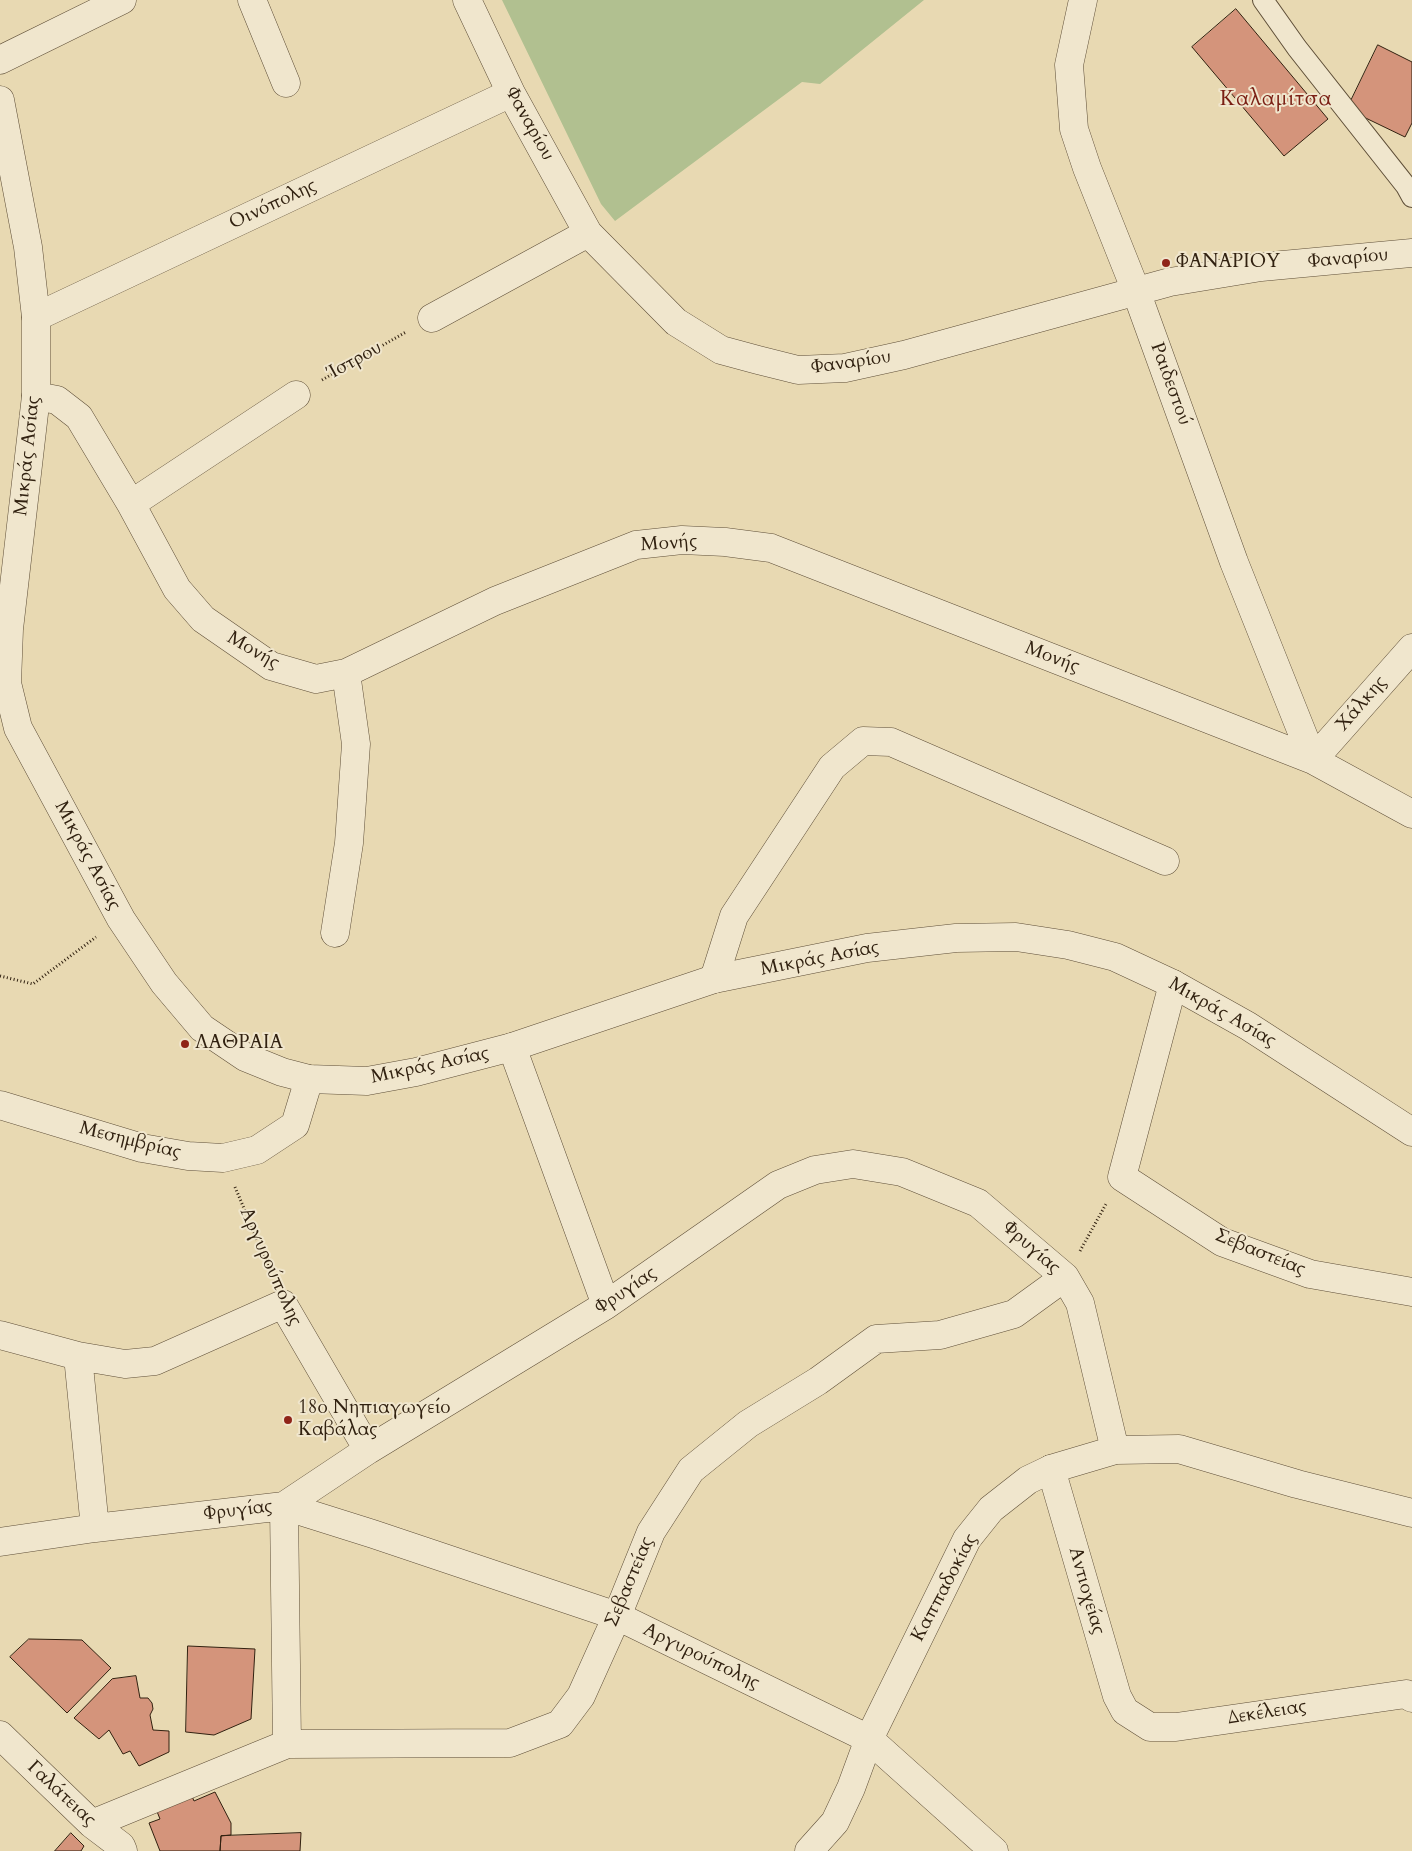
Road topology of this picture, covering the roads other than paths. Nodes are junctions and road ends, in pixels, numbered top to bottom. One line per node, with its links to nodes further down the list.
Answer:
1 (122, 0): 6 (street)
2 (252, 0): 7 (street)
3 (466, 0): 8 (street, Φαναρίου)
4 (1083, 0): 13 (street, Ραιδεστού)
5 (1263, 0): 10 (lane)
6 (0, 60)
7 (286, 83)
8 (511, 93): 11 (street, Φαναρίου); 14 (street, Οινόπολης)
9 (0, 100): 14 (street, Μικράς Ασίας)
10 (1412, 197)
11 (588, 233): 13 (street, Φαναρίου); 15 (street)
12 (1412, 253): 13 (street, Φαναρίου)
13 (1136, 291): 21 (street, Ραιδεστού)
14 (36, 317): 17 (street, Μικράς Ασίας)
15 (432, 318)
16 (296, 395): 18 (street)
17 (36, 396): 18 (street, Μονής); 28 (street, Μικράς Ασίας)
18 (131, 504): 20 (street, Μονής)
19 (1412, 648): 21 (street, Χάλκης)
20 (346, 673): 21 (street, Μονής); 24 (street)
21 (1313, 760): 22 (street, Μονής)
22 (1412, 814)
23 (1165, 861): 25 (street)
24 (335, 933)
25 (714, 979): 26 (street, Μικράς Ασίας); 27 (street, Μικράς Ασίας)
26 (1173, 984): 30 (street, Μικράς Ασίας); 32 (street, Σεβαστείας)
27 (512, 1048): 28 (street, Μικράς Ασίας); 33 (street)
28 (309, 1079): 29 (street, Μεσημβρίας)
29 (0, 1105)
30 (1412, 1132)
31 (1065, 1277): 33 (street, Φρυγίας); 37 (street, Φρυγίας); 43 (street, Σεβαστείας)
32 (1412, 1292)
33 (606, 1305): 36 (street, Φρυγίας)
34 (0, 1335): 35 (street)
35 (78, 1356): 36 (street, Αργυρούπολης); 41 (street)
36 (368, 1450): 39 (street, Φρυγίας)
37 (1115, 1450): 38 (street, Καππαδοκίας); 40 (street, Καππαδοκίας)
38 (1050, 1469): 45 (street, Αντιοχείας); 47 (street, Καππαδοκίας)
39 (284, 1506): 41 (street, Φρυγίας); 43 (street, Αργυρούπολης); 48 (street)
40 (1412, 1513)
41 (95, 1528): 42 (street, Φρυγίας)
42 (0, 1542)
43 (617, 1616): 47 (street, Αργυρούπολης); 48 (street, Σεβαστείας)
44 (1412, 1698): 45 (street, Δεκέλειας)
45 (1125, 1711)
46 (0, 1735): 49 (street, Γαλάτειας)
47 (869, 1739): 51 (street, Καππαδοκίας); 52 (street, Αργυρούπολης)
48 (287, 1744): 49 (street)
49 (92, 1824): 50 (street, Γαλάτειας)
50 (123, 1851)
51 (809, 1851)
52 (994, 1851)

